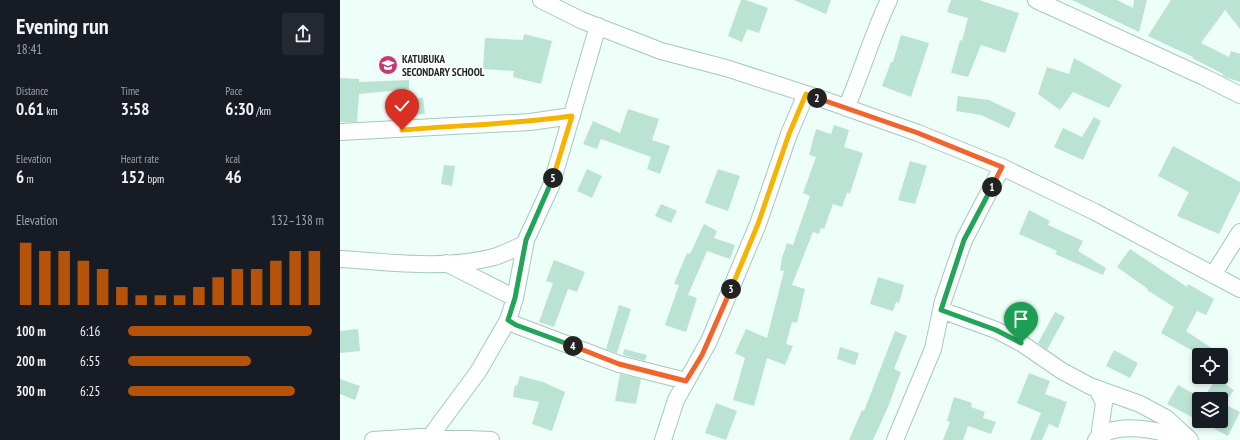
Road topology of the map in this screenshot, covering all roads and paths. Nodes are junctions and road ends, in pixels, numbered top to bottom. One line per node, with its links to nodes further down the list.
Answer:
1 (541, 0): 4 (street)
2 (889, 0): 7 (street)
3 (1036, 0): 6 (street)
4 (598, 26): 5 (street); 8 (street)
5 (806, 94): 7 (street); 20 (street)
6 (1240, 95)
7 (846, 108): 10 (street)
8 (572, 116): 9 (street); 12 (street)
9 (340, 132)
10 (1002, 167): 15 (street); 18 (street)
11 (1240, 232): 15 (street)
12 (525, 244): 14 (street); 17 (street)
13 (340, 259): 14 (street)
14 (446, 263): 17 (street)
15 (1213, 275): 16 (street)
16 (1240, 289)
17 (515, 298): 19 (street)
18 (941, 310): 21 (street); 27 (street)
19 (508, 320): 20 (street); 22 (street)
20 (686, 381): 26 (street)
21 (1097, 389): 23 (street); 29 (street)
22 (429, 438): 24 (street); 25 (street)
23 (1097, 438): 28 (street)
24 (373, 440)
25 (491, 440)
26 (663, 440)
27 (895, 440)
28 (1186, 440)
29 (1190, 440)

